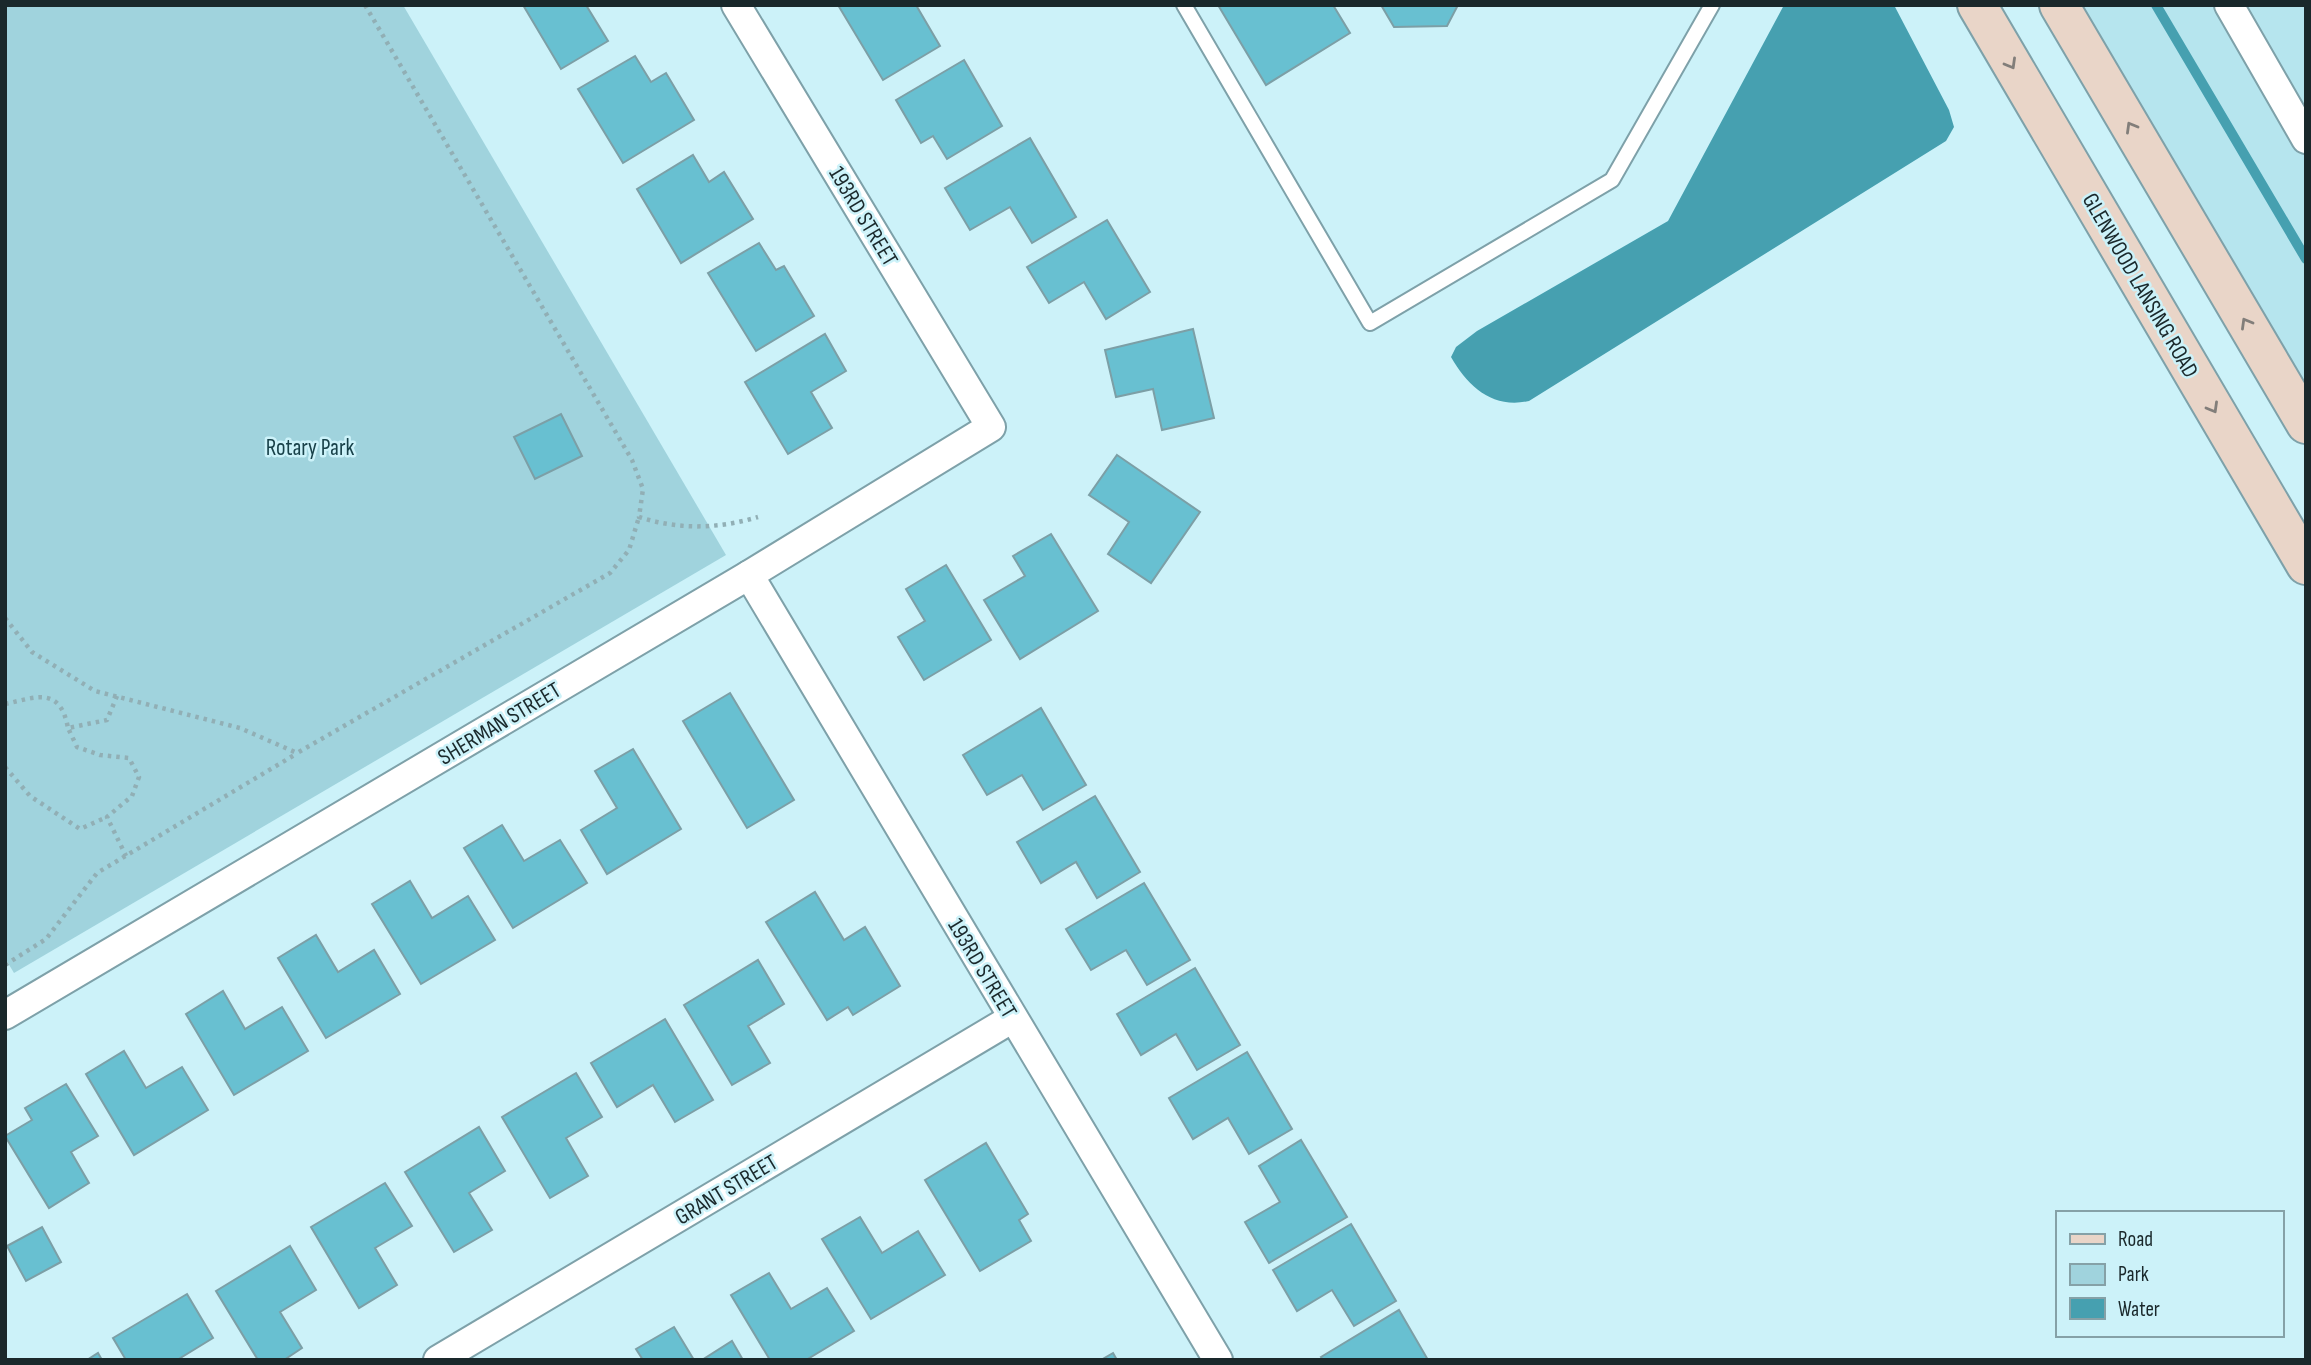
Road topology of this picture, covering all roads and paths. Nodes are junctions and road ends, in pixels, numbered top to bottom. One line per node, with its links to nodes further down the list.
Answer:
1 (365, 5): 11 (path)
2 (736, 5): 10 (street, 193RD STREET)
3 (1184, 5): 4 (lane)
4 (1712, 5)
5 (1977, 5): 13 (main road, GLENWOOD LANSING ROAD, one-way to 13)
6 (2059, 5): 9 (main road, one-way to 6)
7 (2229, 5): 8 (street)
8 (2306, 139)
9 (2306, 424)
10 (991, 427): 14 (street, SHERMAN STREET)
11 (639, 517): 12 (path); 19 (path)
12 (758, 517)
13 (2306, 565)
14 (749, 575): 24 (street, SHERMAN STREET); 25 (street, 193RD STREET)
15 (5, 618): 16 (path)
16 (117, 696): 18 (path); 19 (path)
17 (5, 704): 18 (path)
18 (68, 729): 21 (path)
19 (296, 753): 22 (path)
20 (5, 767): 21 (path)
21 (107, 817): 22 (path)
22 (126, 856): 23 (path)
23 (5, 965)
24 (5, 1015)
25 (1013, 1018): 26 (street, GRANT STREET); 27 (street, 193RD STREET)
26 (438, 1360)
27 (1218, 1360)

